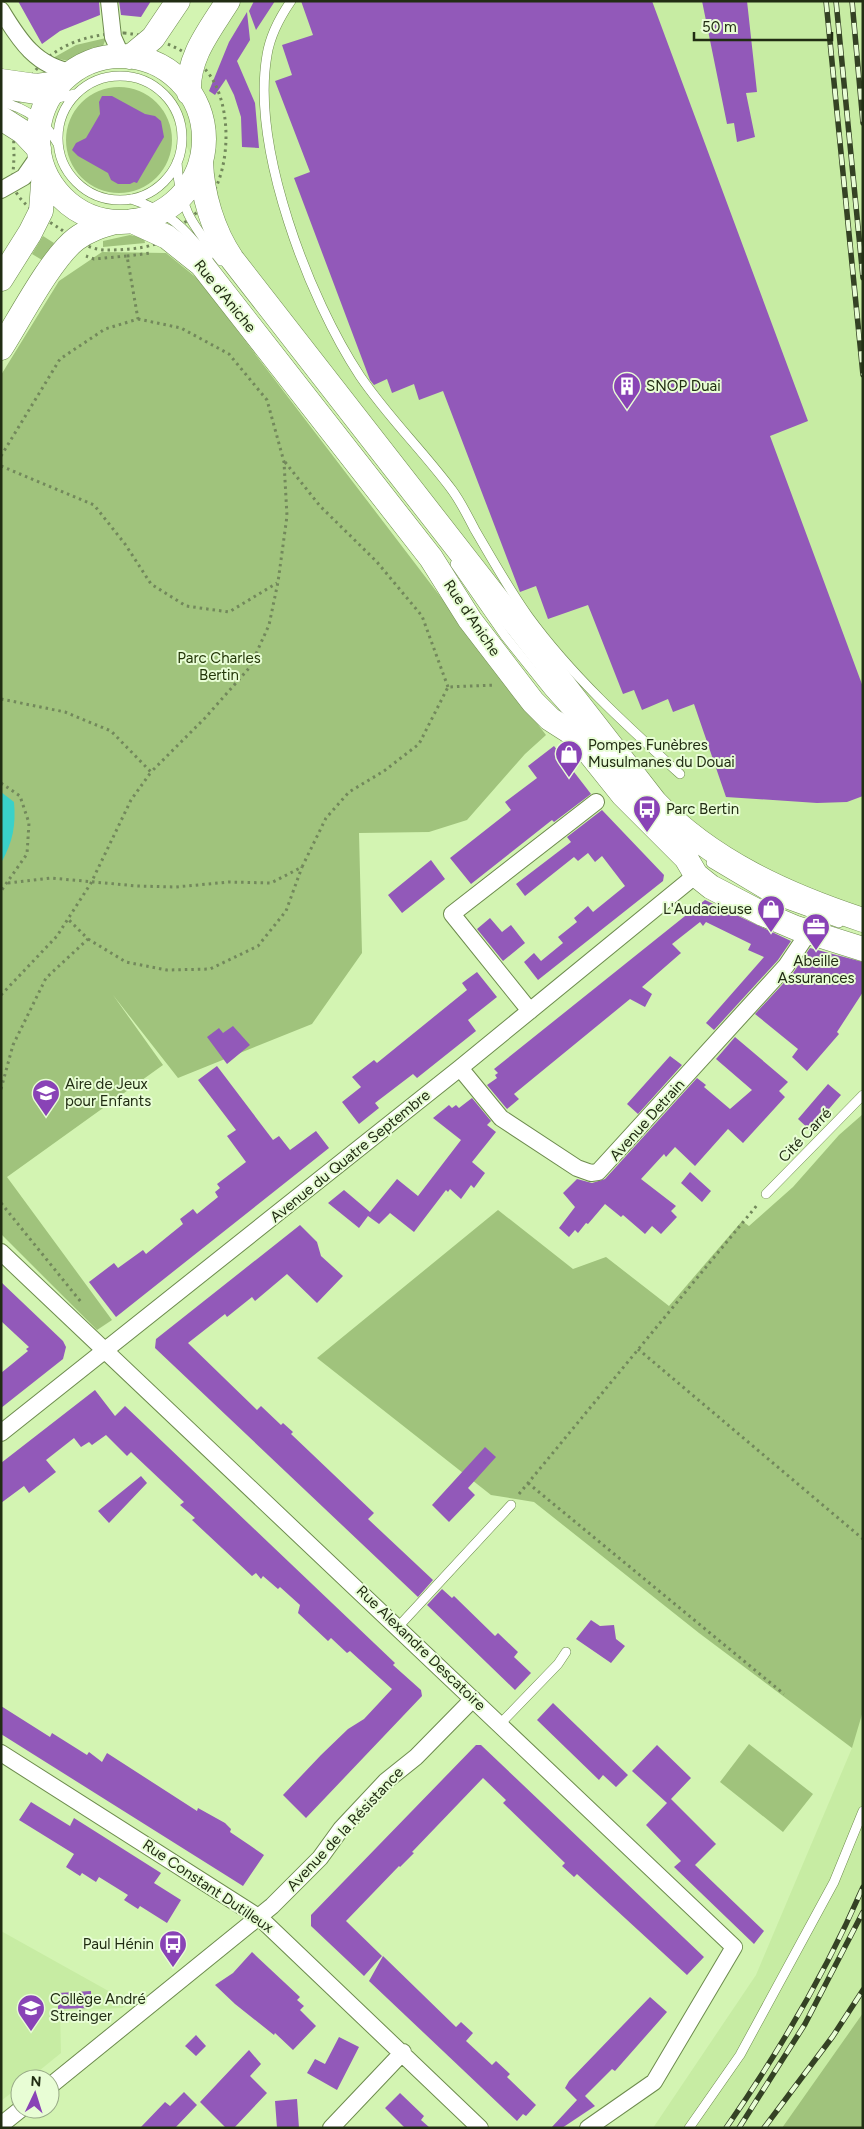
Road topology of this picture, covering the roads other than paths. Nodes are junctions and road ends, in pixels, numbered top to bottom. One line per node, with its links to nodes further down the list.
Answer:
1 (109, 1): 6 (street)
2 (178, 1): 6 (main road)
3 (228, 1): 8 (main road)
4 (291, 1): 23 (lane)
5 (1, 10): 10 (street)
6 (126, 57): 8 (main road); 10 (main road)
7 (1, 80): 10 (main road)
8 (189, 93): 14 (main road)
9 (1, 94): 10 (lane)
10 (60, 94): 11 (lane); 13 (main road); 13 (lane); 15 (lane)
11 (1, 102)
12 (1, 118): 13 (main road)
13 (45, 155): 16 (street); 19 (main road); 20 (main road)
14 (201, 160): 17 (main road); 27 (main road, Rue d'Aniche)
15 (178, 162): 17 (lane); 19 (lane)
16 (1, 190)
17 (181, 197): 18 (main road); 22 (lane)
18 (162, 211): 19 (main road); 22 (lane)
19 (126, 214): 21 (main road); 22 (main road, Rue d'Aniche)
20 (1, 279)
21 (1, 348)
22 (583, 737): 26 (main road, Rue d'Aniche)
23 (680, 774)
24 (623, 779): 26 (lane)
25 (596, 802): 31 (street)
26 (695, 860): 27 (lane); 28 (main road, Rue d'Aniche); 29 (lane); 31 (street, Avenue du Quatre Septembre)
27 (855, 923)
28 (809, 932): 30 (main road, Rue d'Aniche); 32 (street, Avenue Detrain)
29 (863, 940)
30 (863, 949)
31 (530, 1011): 32 (street, Avenue du Quatre Septembre)
32 (460, 1068): 36 (street, Avenue du Quatre Septembre)
33 (863, 1095): 34 (lane, Cité Carré)
34 (766, 1194)
35 (1, 1252): 36 (street, Rue Alexandre Descatoire)
36 (107, 1351): 37 (street, Avenue du Quatre Septembre); 39 (street, Rue Alexandre Descatoire)
37 (1, 1434)
38 (511, 1505): 39 (lane)
39 (398, 1627): 41 (street, Rue Alexandre Descatoire)
40 (566, 1652): 42 (lane)
41 (473, 1699): 42 (street, Rue Alexandre Descatoire); 45 (street, Avenue de la Résistance)
42 (500, 1724): 50 (street, Rue Alexandre Descatoire)
43 (1, 1753): 45 (street, Rue Constant Dutilleux)
44 (863, 1811): 51 (lane)
45 (260, 1918): 46 (street, Rue Constant Dutilleux); 47 (street, Avenue de la Résistance)
46 (403, 2052): 48 (street); 49 (street, Rue Constant Dutilleux)
47 (60, 2078)
48 (331, 2128)
49 (480, 2128)
50 (588, 2128)
51 (689, 2128)

